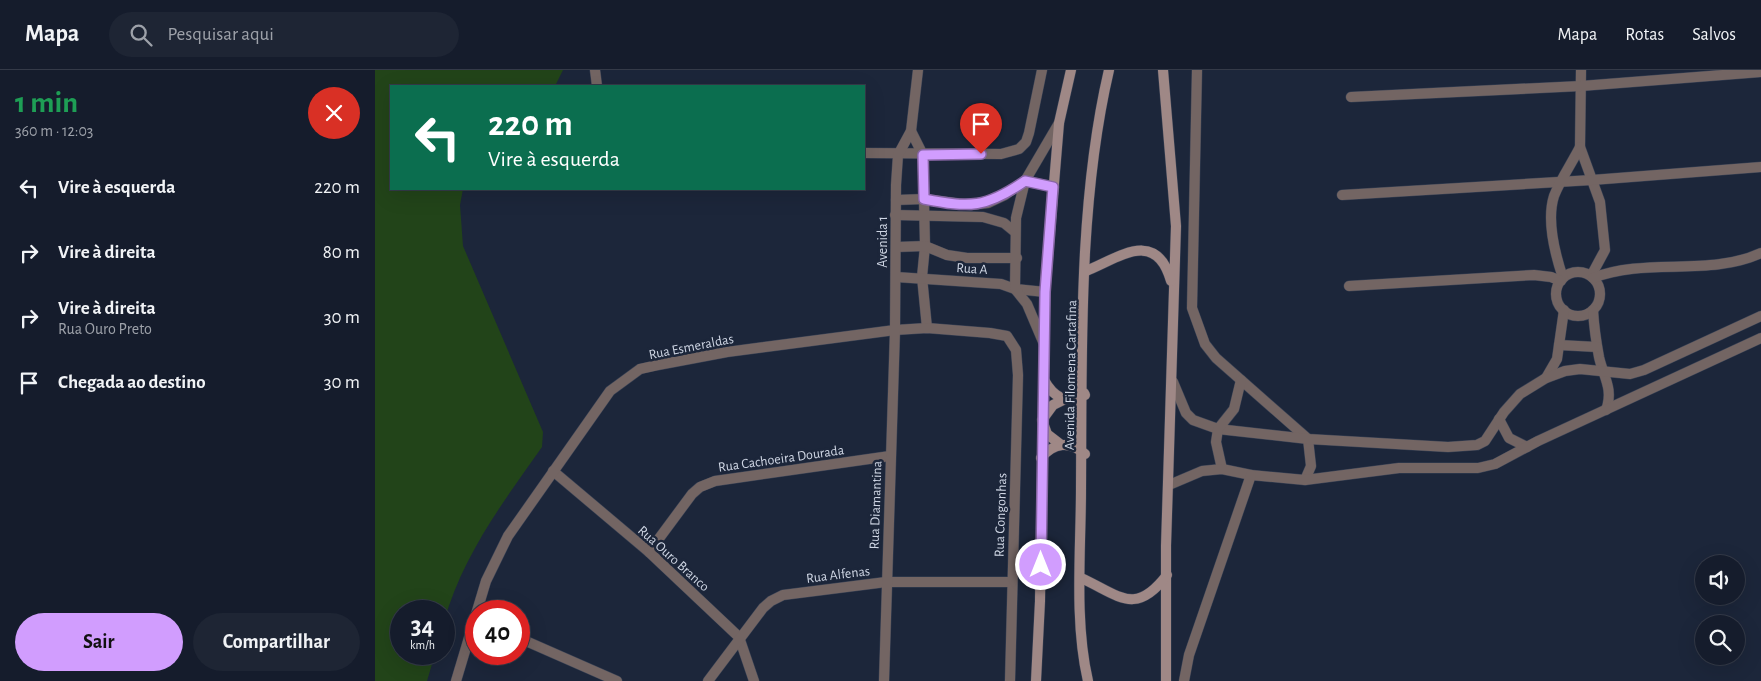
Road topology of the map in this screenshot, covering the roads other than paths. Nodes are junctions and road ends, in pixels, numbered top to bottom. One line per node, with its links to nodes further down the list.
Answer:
1 (595, 70): 10 (street)
2 (918, 70): 14 (street)
3 (1042, 70): 18 (street)
4 (1071, 70): 13 (main road)
5 (1109, 70): 34 (main road, Avenida Filomena Cartafina)
6 (1163, 70): 39 (main road)
7 (1197, 70): 56 (street)
8 (1581, 70): 11 (street)
9 (1761, 72): 11 (street)
10 (597, 85)
11 (1581, 86): 12 (street); 15 (street)
12 (1351, 97)
13 (1059, 124): 22 (street); 23 (main road)
14 (911, 131): 17 (street); 18 (street)
15 (1580, 147): 20 (street); 21 (street)
16 (865, 153): 17 (street)
17 (898, 155): 18 (street); 26 (street, Avenida 1)
18 (923, 155): 25 (street)
19 (1761, 167): 21 (street)
20 (1563, 180): 21 (street); 24 (street); 38 (street)
21 (1592, 180): 37 (street)
22 (1025, 181): 23 (street); 25 (street); 29 (street)
23 (1053, 187): 42 (main road)
24 (1342, 195)
25 (924, 199): 26 (street); 28 (street)
26 (896, 200): 27 (street, Avenida 1)
27 (895, 215): 28 (street); 31 (street, Avenida 1)
28 (924, 216): 29 (street); 30 (street)
29 (1015, 232): 33 (street)
30 (925, 246): 31 (street); 33 (street, Rua A); 36 (street)
31 (896, 247): 35 (street, Avenida 1)
32 (1761, 253): 37 (street)
33 (1017, 258): 41 (street)
34 (1086, 271): 39 (main road); 58 (main road, Avenida Filomena Cartafina)
35 (895, 277): 36 (street, Rua A); 47 (street, Avenida 1)
36 (923, 277): 41 (street, Rua A); 46 (street)
37 (1592, 277): 38 (street); 44 (street)
38 (1562, 279): 40 (street); 43 (street)
39 (1173, 286): 57 (main road)
40 (1349, 286)
41 (1015, 289): 42 (street, Rua A); 50 (street)
42 (1045, 292): 50 (main road)
43 (1564, 310): 44 (street); 49 (street)
44 (1593, 310): 51 (street)
45 (1761, 316): 53 (street)
46 (927, 328): 47 (street, Rua Esmeraldas); 52 (street, Rua Esmeraldas)
47 (895, 330): 67 (street, Rua Diamantina); 71 (street, Rua Esmeraldas)
48 (1761, 338): 60 (street)
49 (1559, 345): 51 (street); 54 (street)
50 (1045, 347): 55 (main road)
51 (1597, 347): 53 (street)
52 (1016, 350): 79 (street, Rua Congonhas)
53 (1602, 370): 54 (street); 60 (street)
54 (1546, 378): 61 (street)
55 (1044, 380): 59 (main road); 62 (main road)
56 (1241, 380): 63 (street); 64 (street)
57 (1173, 382): 63 (street); 74 (main road)
58 (1082, 390): 59 (main road); 69 (main road, Avenida Filomena Cartafina)
59 (1063, 400): 62 (main road)
60 (1606, 410): 66 (street)
61 (1499, 419): 64 (street); 66 (street)
62 (1042, 420): 65 (main road); 68 (main road)
63 (1218, 429): 64 (street); 70 (street)
64 (1308, 439): 73 (street)
65 (1061, 444): 68 (main road); 69 (main road)
66 (1527, 447): 73 (street)
67 (890, 456): 75 (street, Rua Cachoeira Dourada); 78 (street, Rua Diamantina)
68 (1041, 458): 84 (main road)
69 (1081, 463): 77 (main road, Avenida Filomena Cartafina)
70 (1222, 469): 72 (street); 74 (street)
71 (553, 471): 75 (street, Rua Ouro Branco); 80 (street, Rua Esmeraldas)
72 (1251, 475): 73 (street); 95 (street)
73 (1305, 480)
74 (1169, 485): 76 (main road)
75 (649, 552): 81 (street, Rua Ouro Branco)
76 (1167, 575): 77 (main road); 94 (main road)
77 (1081, 578): 93 (main road, Avenida Filomena Cartafina)
78 (886, 582): 79 (street, Rua Alfenas); 81 (street, Rua Alfenas); 89 (street, Rua Diamantina)
79 (1012, 582): 90 (street, Rua Congonhas)
80 (480, 600)
81 (739, 637): 87 (street, Rua Alfenas); 88 (street, Rua Ouro Branco)
82 (530, 643): 86 (street)
83 (465, 650): 85 (street, Rua Esmeraldas)
84 (1038, 664): 91 (main road); 92 (main road)
85 (455, 681)
86 (617, 681)
87 (708, 681)
88 (754, 681)
89 (884, 681)
90 (1010, 681)
91 (1037, 681)
92 (1042, 681)
93 (1088, 681)
94 (1166, 681)
95 (1184, 681)

